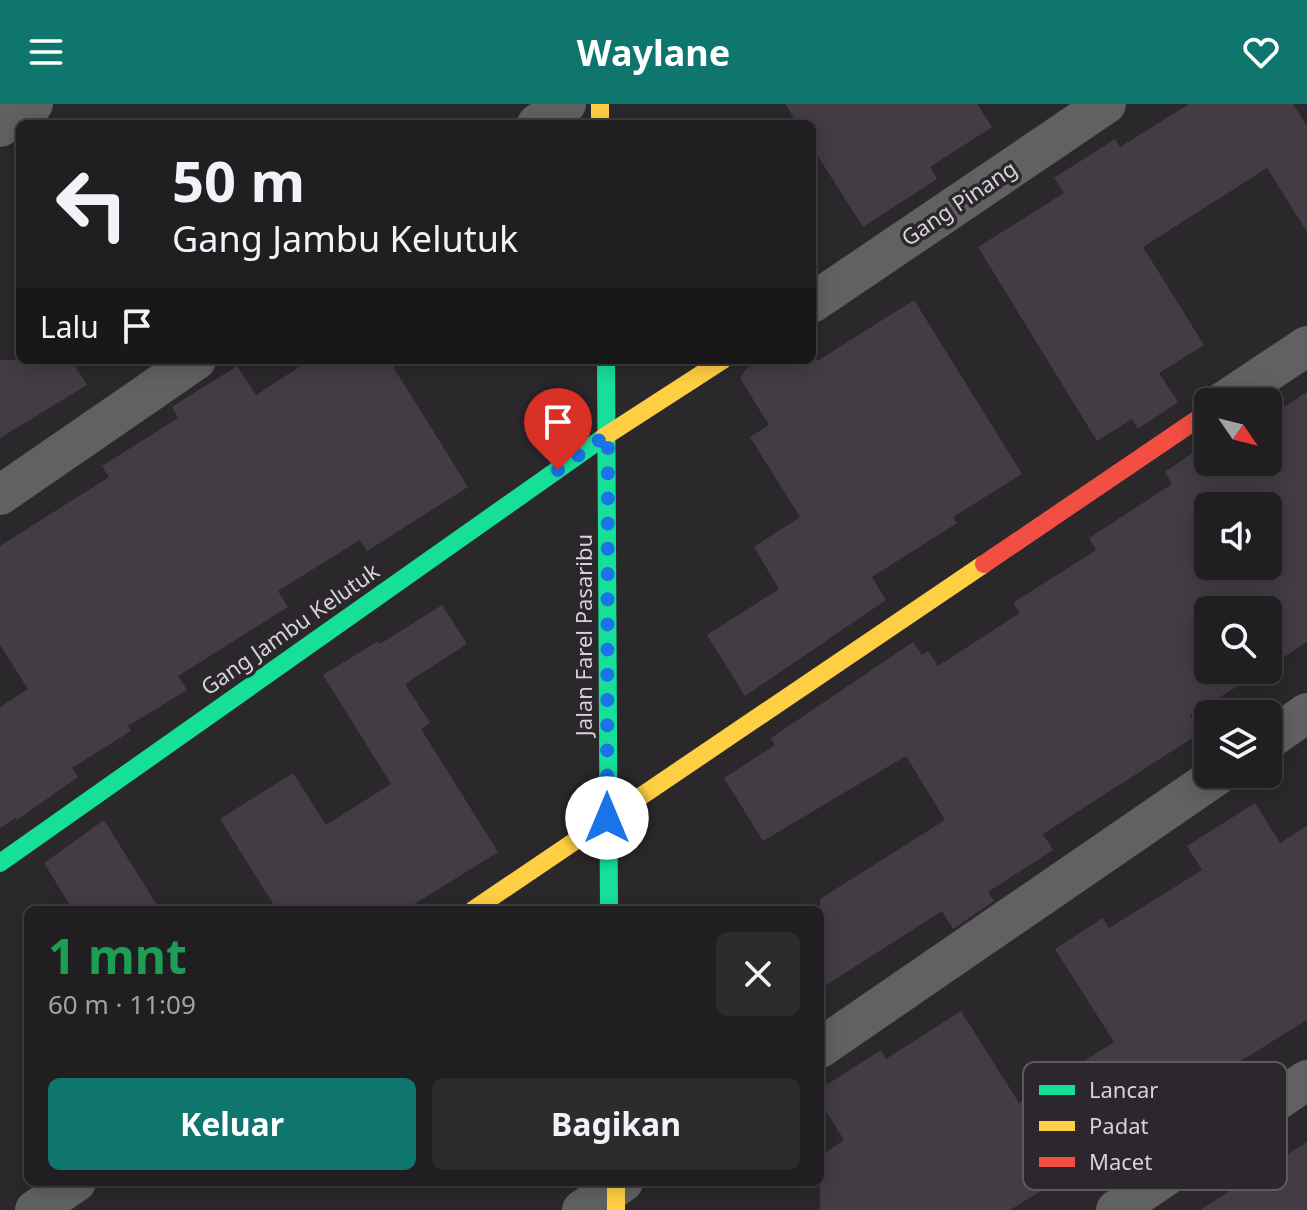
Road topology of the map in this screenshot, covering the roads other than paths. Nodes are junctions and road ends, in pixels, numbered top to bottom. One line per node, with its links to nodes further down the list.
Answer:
1 (33, 104): 5 (street)
2 (566, 104): 4 (street)
3 (1106, 104): 6 (street, Gang Pinang)
4 (543, 120)
5 (0, 127)
6 (816, 300)
7 (1307, 346): 11 (street)
8 (190, 364): 14 (street)
9 (606, 364): 13 (street, Jalan Farel Pasaribu)
10 (717, 364): 13 (street)
11 (1244, 388)
12 (1194, 421): 18 (street)
13 (608, 434): 18 (street, Jalan Farel Pasaribu); 19 (street, Gang Jambu Kelutuk)
14 (0, 495)
15 (1307, 713): 16 (street)
16 (1282, 730)
17 (1199, 788): 22 (street)
18 (607, 818): 20 (street); 21 (street, Jalan Farel Pasaribu)
19 (0, 863)
20 (479, 906)
21 (609, 906)
22 (824, 1045)
23 (1307, 1080): 24 (street)
24 (1287, 1094)
25 (70, 1186): 28 (street)
26 (618, 1190): 29 (street)
27 (1145, 1190): 30 (street)
28 (35, 1210)
29 (582, 1210)
30 (1116, 1210)

